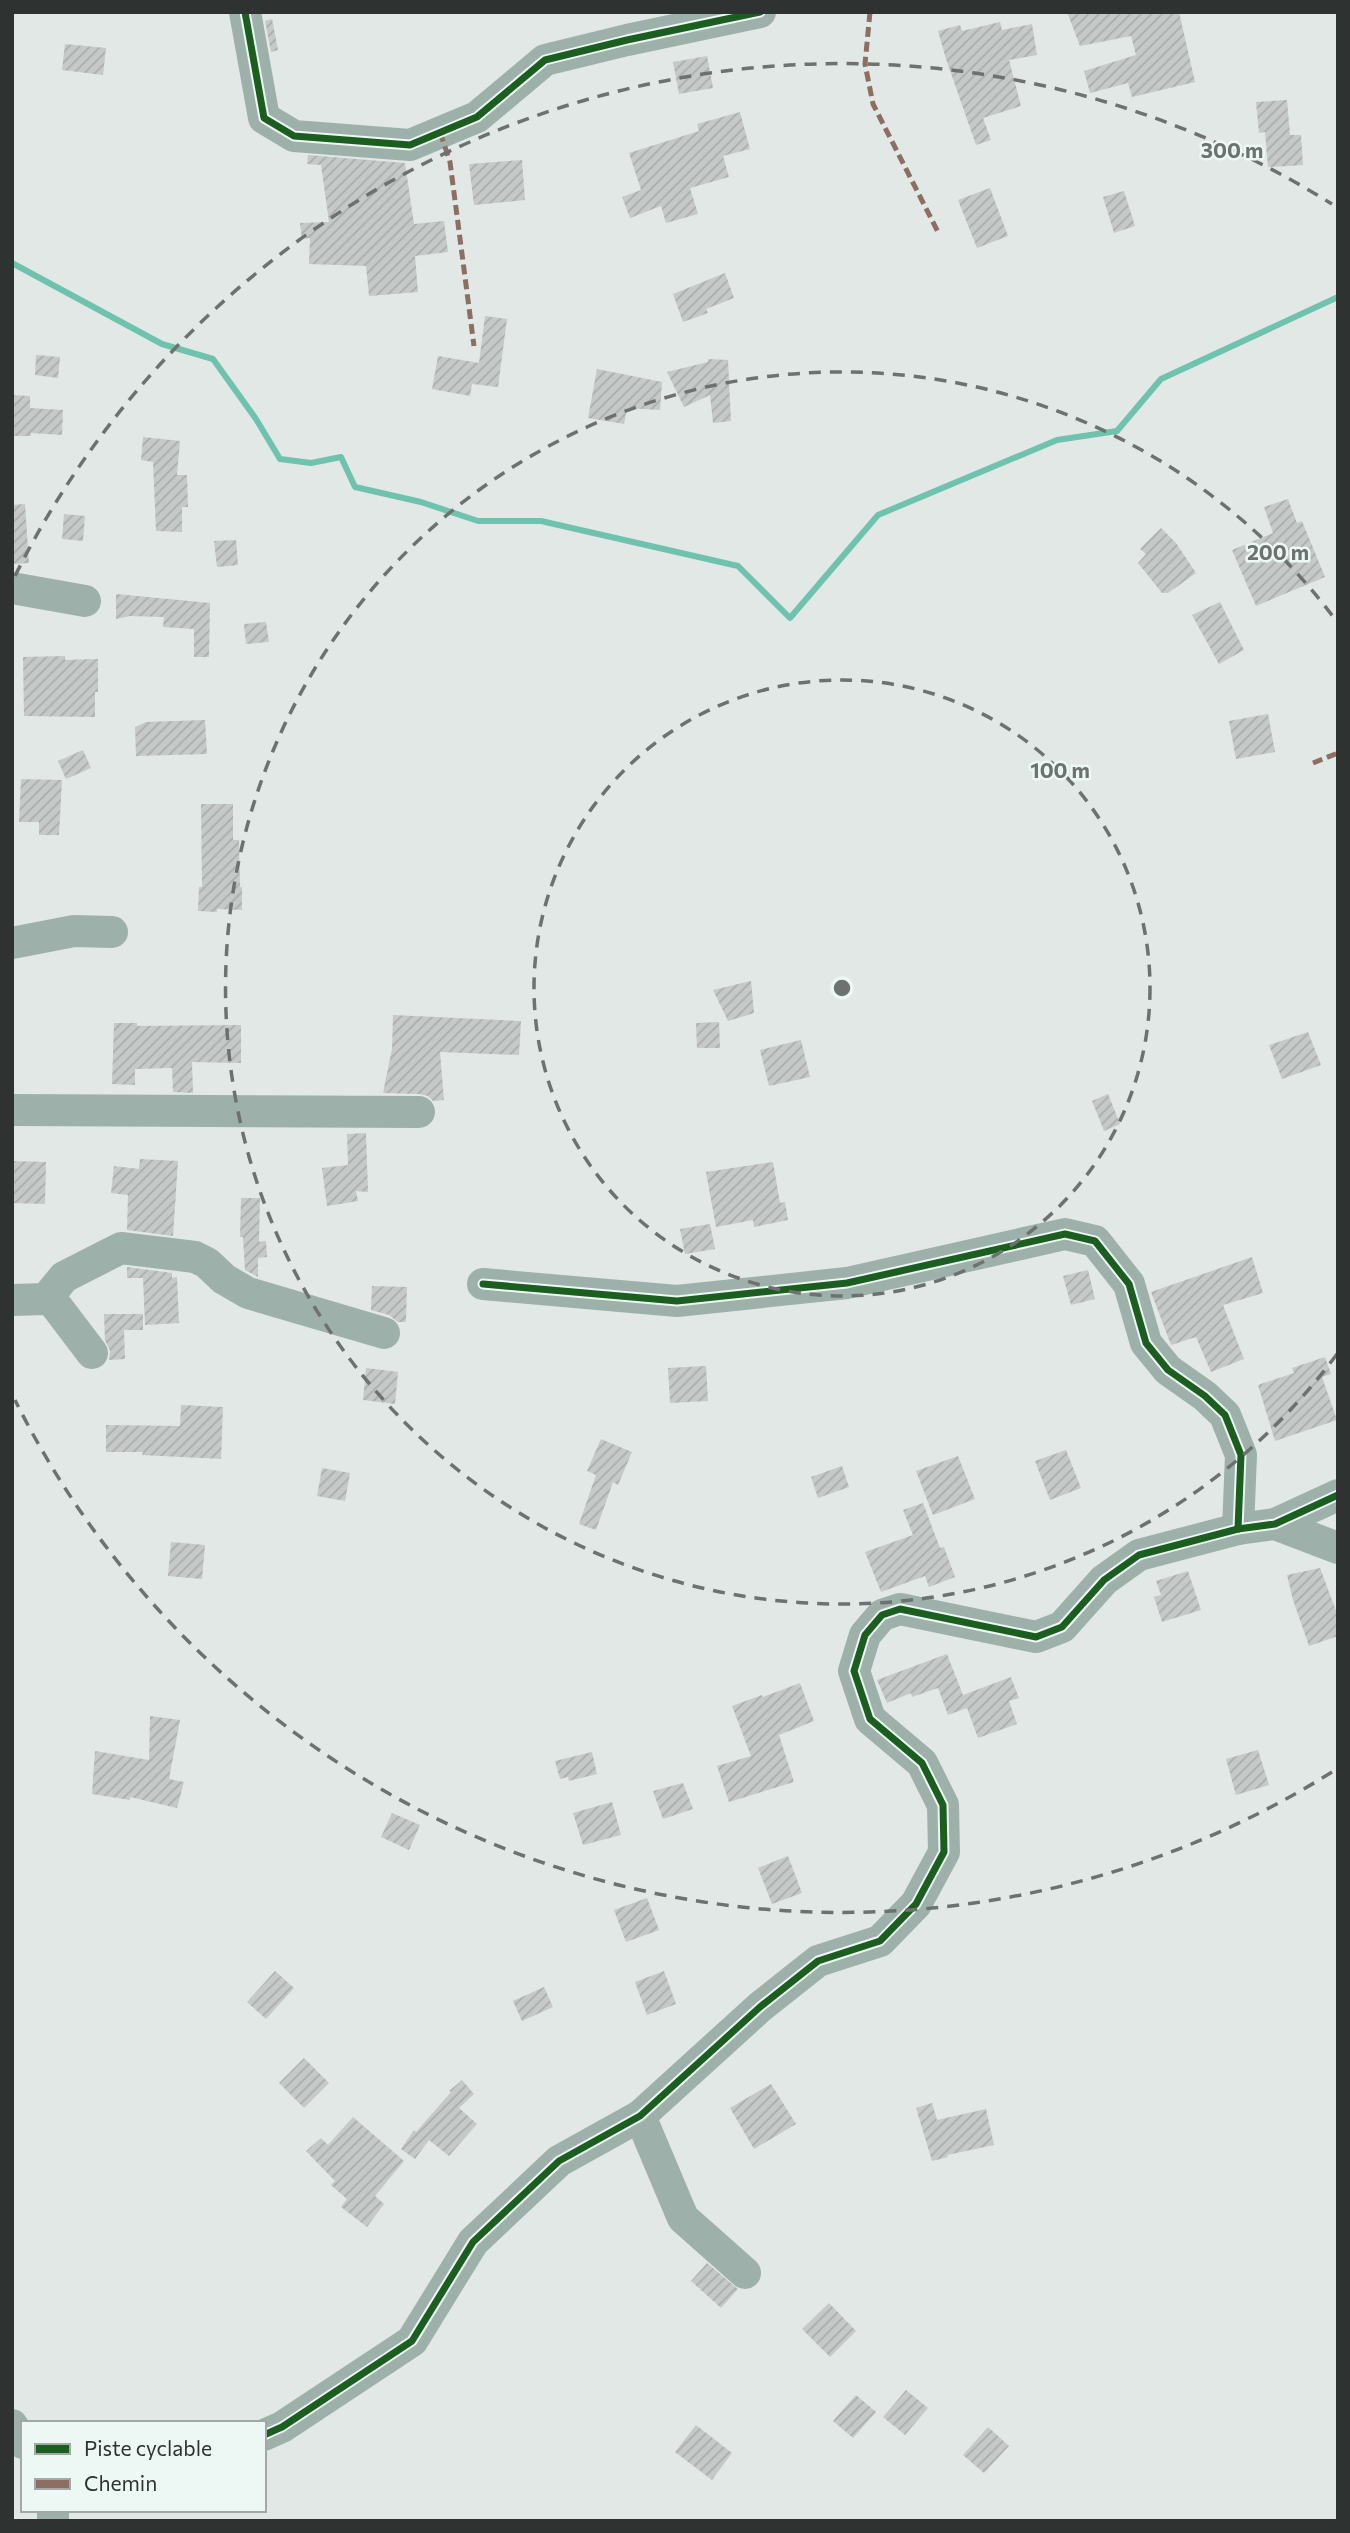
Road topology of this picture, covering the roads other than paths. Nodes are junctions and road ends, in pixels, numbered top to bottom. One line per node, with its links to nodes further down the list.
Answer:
1 (244, 12): 2 (street)
2 (761, 12)
3 (12, 588): 4 (street)
4 (85, 601)
5 (112, 932): 6 (street)
6 (12, 943)
7 (12, 1110): 8 (street)
8 (419, 1112)
9 (483, 1284): 16 (street)
10 (46, 1299): 11 (street); 12 (street); 13 (street)
11 (12, 1300)
12 (384, 1333)
13 (92, 1353)
14 (1338, 1495): 15 (street)
15 (1275, 1524): 16 (street); 17 (street)
16 (1238, 1529): 18 (street)
17 (1338, 1548)
18 (639, 2116): 19 (street); 20 (street)
19 (745, 2273)
20 (266, 2434)

